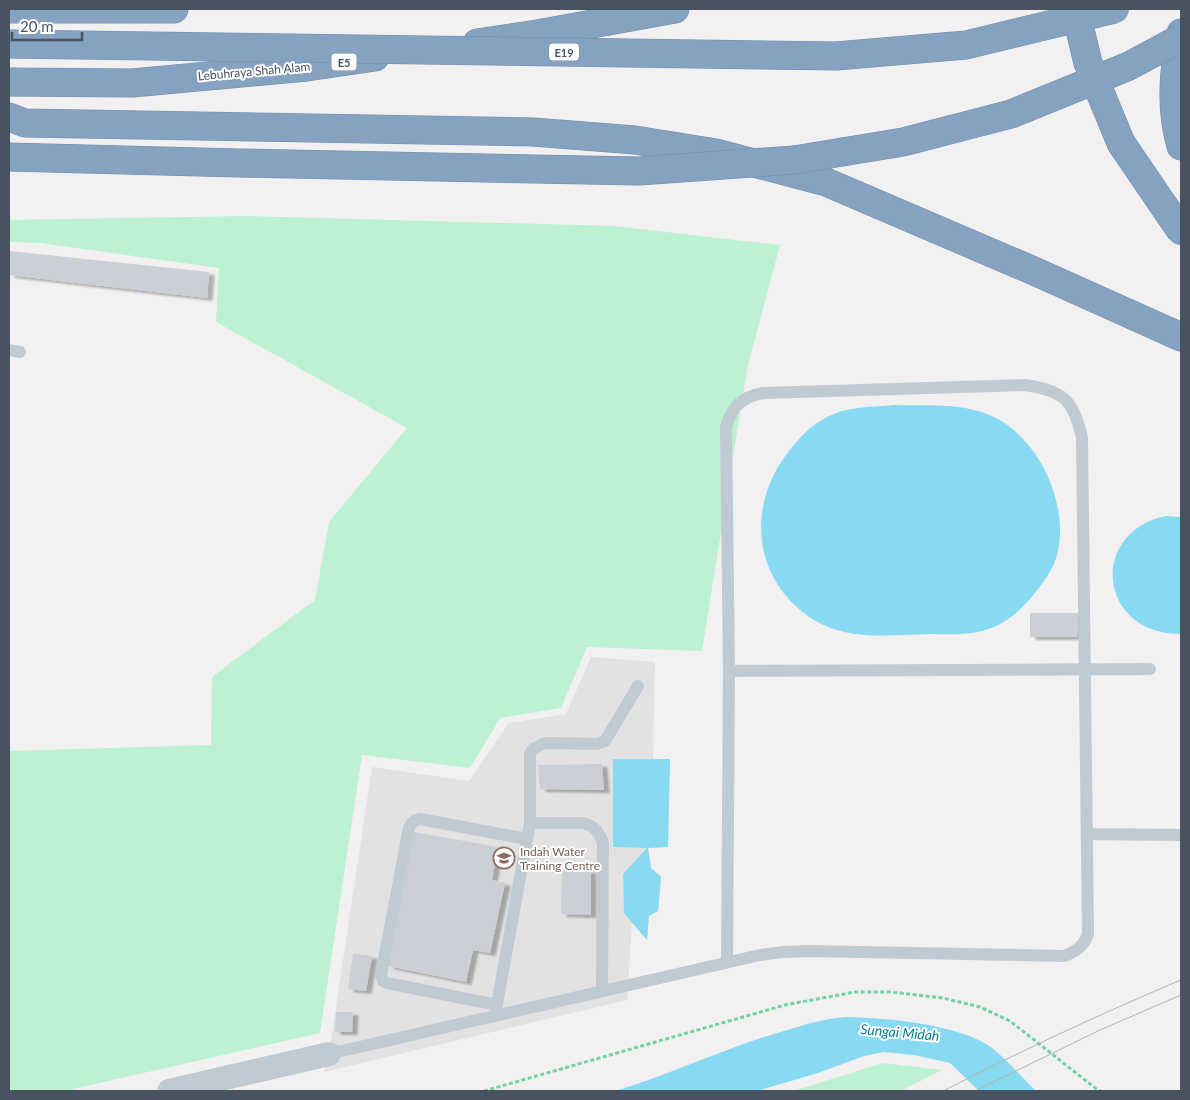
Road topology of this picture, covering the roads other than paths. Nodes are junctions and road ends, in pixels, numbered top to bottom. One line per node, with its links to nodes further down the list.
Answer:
1 (9, 9): 2 (highway)
2 (174, 9)
3 (676, 9): 9 (highway, Lebuhraya Shah Alam / E5)
4 (1075, 9): 13 (highway, bridge)
5 (1115, 9): 8 (highway, E19, bridge)
6 (1181, 33): 11 (highway)
7 (1181, 38): 12 (highway, bridge)
8 (9, 44)
9 (9, 82)
10 (9, 117): 14 (highway)
11 (1181, 146)
12 (9, 157)
13 (1181, 231)
14 (1181, 337)
15 (1084, 668): 16 (lane); 17 (lane); 17 (lane); 20 (lane)
16 (1150, 669)
17 (729, 670): 23 (lane)
18 (638, 686): 19 (lane)
19 (530, 823): 22 (lane); 24 (lane)
20 (1087, 834): 21 (lane); 23 (lane)
21 (1181, 835)
22 (527, 839): 25 (lane); 25 (lane)
23 (727, 962): 24 (lane)
24 (602, 990): 25 (lane)
25 (496, 1010): 26 (lane)
26 (329, 1054): 27 (street)
27 (168, 1091)

